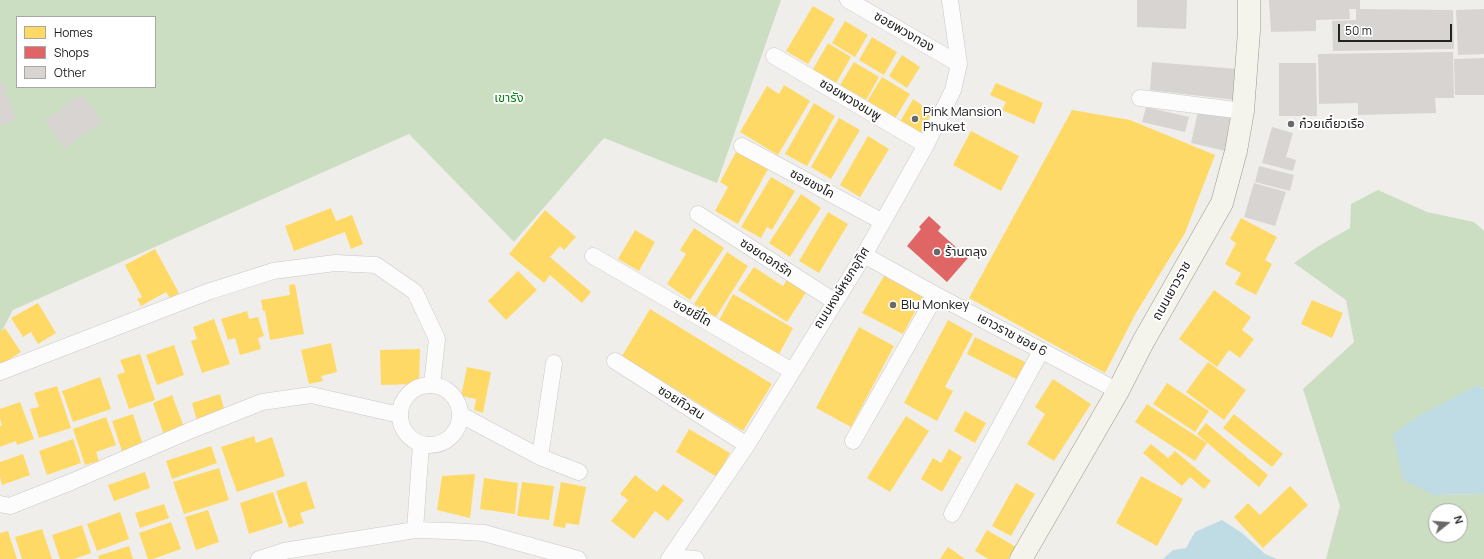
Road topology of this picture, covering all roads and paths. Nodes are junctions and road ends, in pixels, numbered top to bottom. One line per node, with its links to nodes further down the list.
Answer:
1 (848, 0): 5 (street, ซอยพวงทอง)
2 (950, 0): 5 (street, ถนนหงษ์หยกอุทิศ)
3 (1249, 0): 7 (main road, ถนนเยาวราช)
4 (774, 56): 8 (street, ซอยพวงชมพู)
5 (959, 64): 8 (street, ถนนหงษ์หยกอุทิศ)
6 (1140, 98): 7 (street)
7 (1243, 111): 22 (main road, ถนนเยาวราช)
8 (926, 145): 11 (street, ถนนหงษ์หยกอุทิศ)
9 (742, 146): 11 (street, ซอยชงโค)
10 (698, 214): 15 (street, ซอยดอกรัก)
11 (883, 222): 12 (street, ถนนหงษ์หยกอุทิศ)
12 (864, 255): 14 (street, เยาวราช ซอย 6); 15 (street, ถนนหงษ์หยกอุทิศ)
13 (593, 256): 19 (street, ซอยยี่โถ)
14 (936, 295): 16 (street, เยาวราช ซอย 6); 25 (street)
15 (834, 301): 19 (street, ถนนหงษ์หยกอุทิศ)
16 (1042, 351): 22 (street, เยาวราช ซอย 6); 31 (street)
17 (615, 361): 27 (street, ซอยทิวสน)
18 (554, 363): 28 (street)
19 (792, 371): 27 (street, ถนนหงษ์หยกอุทิศ)
20 (0, 372): 21 (street)
21 (432, 385): 23 (street); 24 (street)
22 (1118, 391): 38 (main road, ถนนเยาวราช)
23 (460, 414): 26 (street); 28 (street)
24 (400, 415): 26 (street); 30 (street)
25 (853, 441)
26 (421, 444): 32 (street)
27 (747, 445): 34 (street, ถนนหงษ์หยกอุทิศ)
28 (540, 457): 29 (street)
29 (579, 472)
30 (0, 504)
31 (952, 514)
32 (415, 530): 33 (street); 35 (street)
33 (541, 554): 36 (street)
34 (670, 558): 37 (street)
35 (259, 559)
36 (578, 559)
37 (696, 559)
38 (1021, 559)

